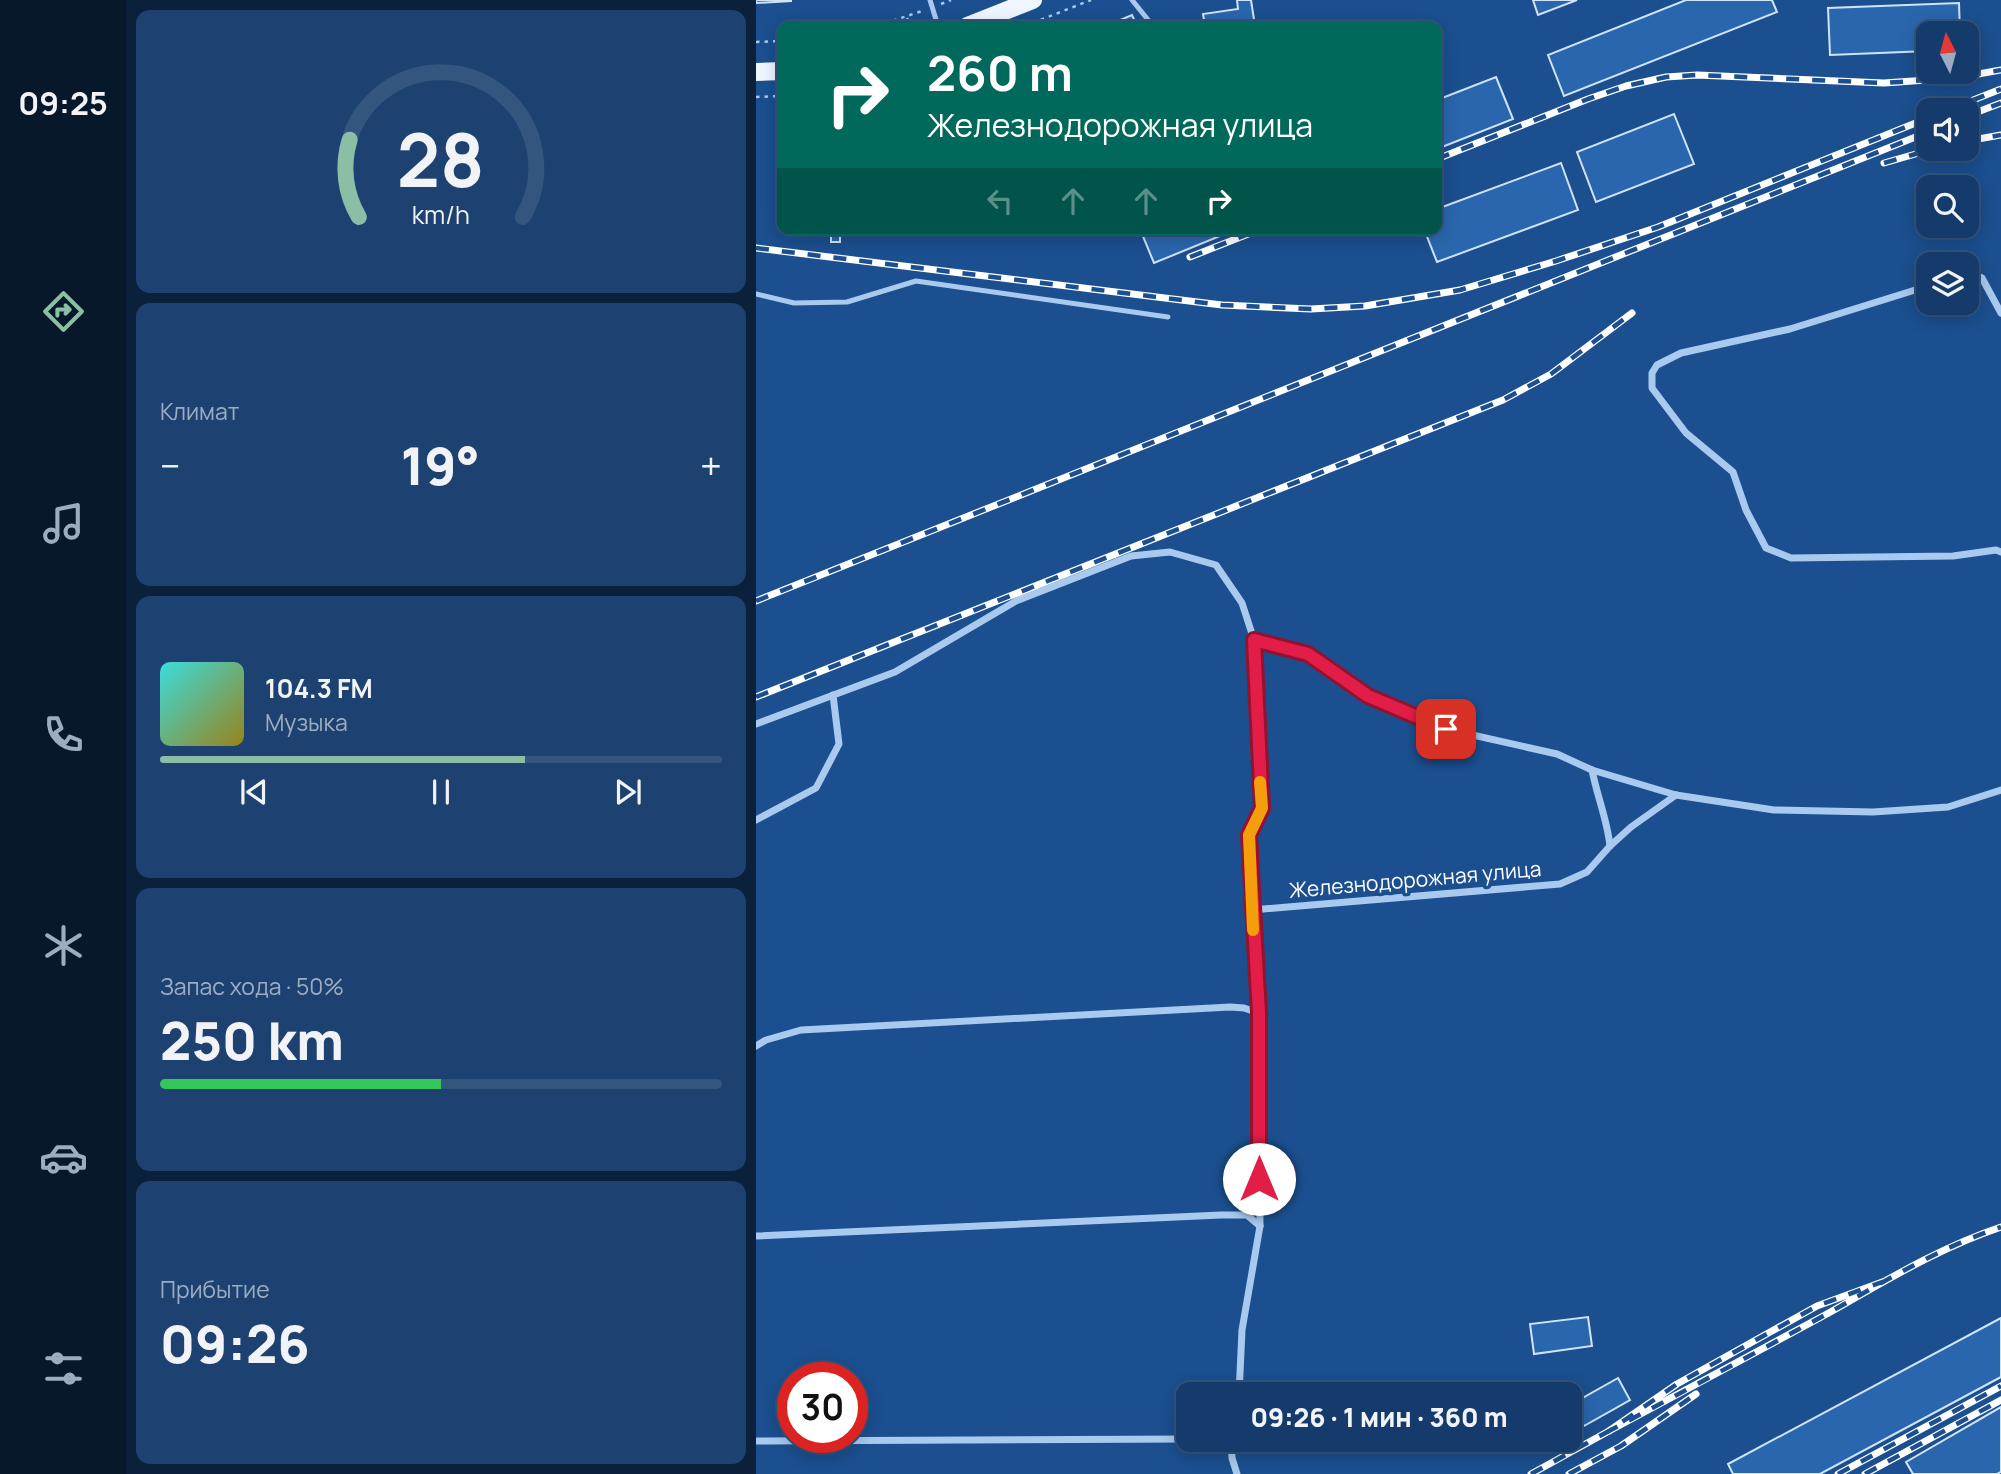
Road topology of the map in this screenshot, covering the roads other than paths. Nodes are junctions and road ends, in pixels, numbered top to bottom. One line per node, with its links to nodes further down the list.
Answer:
1 (930, 0): 4 (lane)
2 (1033, 0): 5 (main road)
3 (1132, 0): 6 (lane)
4 (936, 21)
5 (980, 21)
6 (1149, 21)
7 (777, 71): 8 (main road)
8 (756, 72)
9 (1979, 277): 12 (street)
10 (1916, 290): 14 (street)
11 (756, 294): 13 (lane)
12 (2001, 313)
13 (1168, 317)
14 (2001, 552)
15 (1254, 640): 16 (street); 18 (street); 23 (street)
16 (833, 695): 17 (street); 21 (street)
17 (756, 724)
18 (1592, 770): 20 (street); 22 (street)
19 (2001, 790): 20 (street)
20 (1676, 795): 22 (street, Железнодорожная улица)
21 (756, 820)
22 (1610, 846): 23 (street, Железнодорожная улица)
23 (1252, 911): 24 (street)
24 (1259, 1013): 25 (street); 26 (street)
25 (756, 1046)
26 (1260, 1226): 27 (street); 28 (street)
27 (756, 1236)
28 (1240, 1382)
29 (1176, 1439): 30 (street)
30 (756, 1441)
31 (1232, 1452): 32 (street)
32 (1237, 1474)

